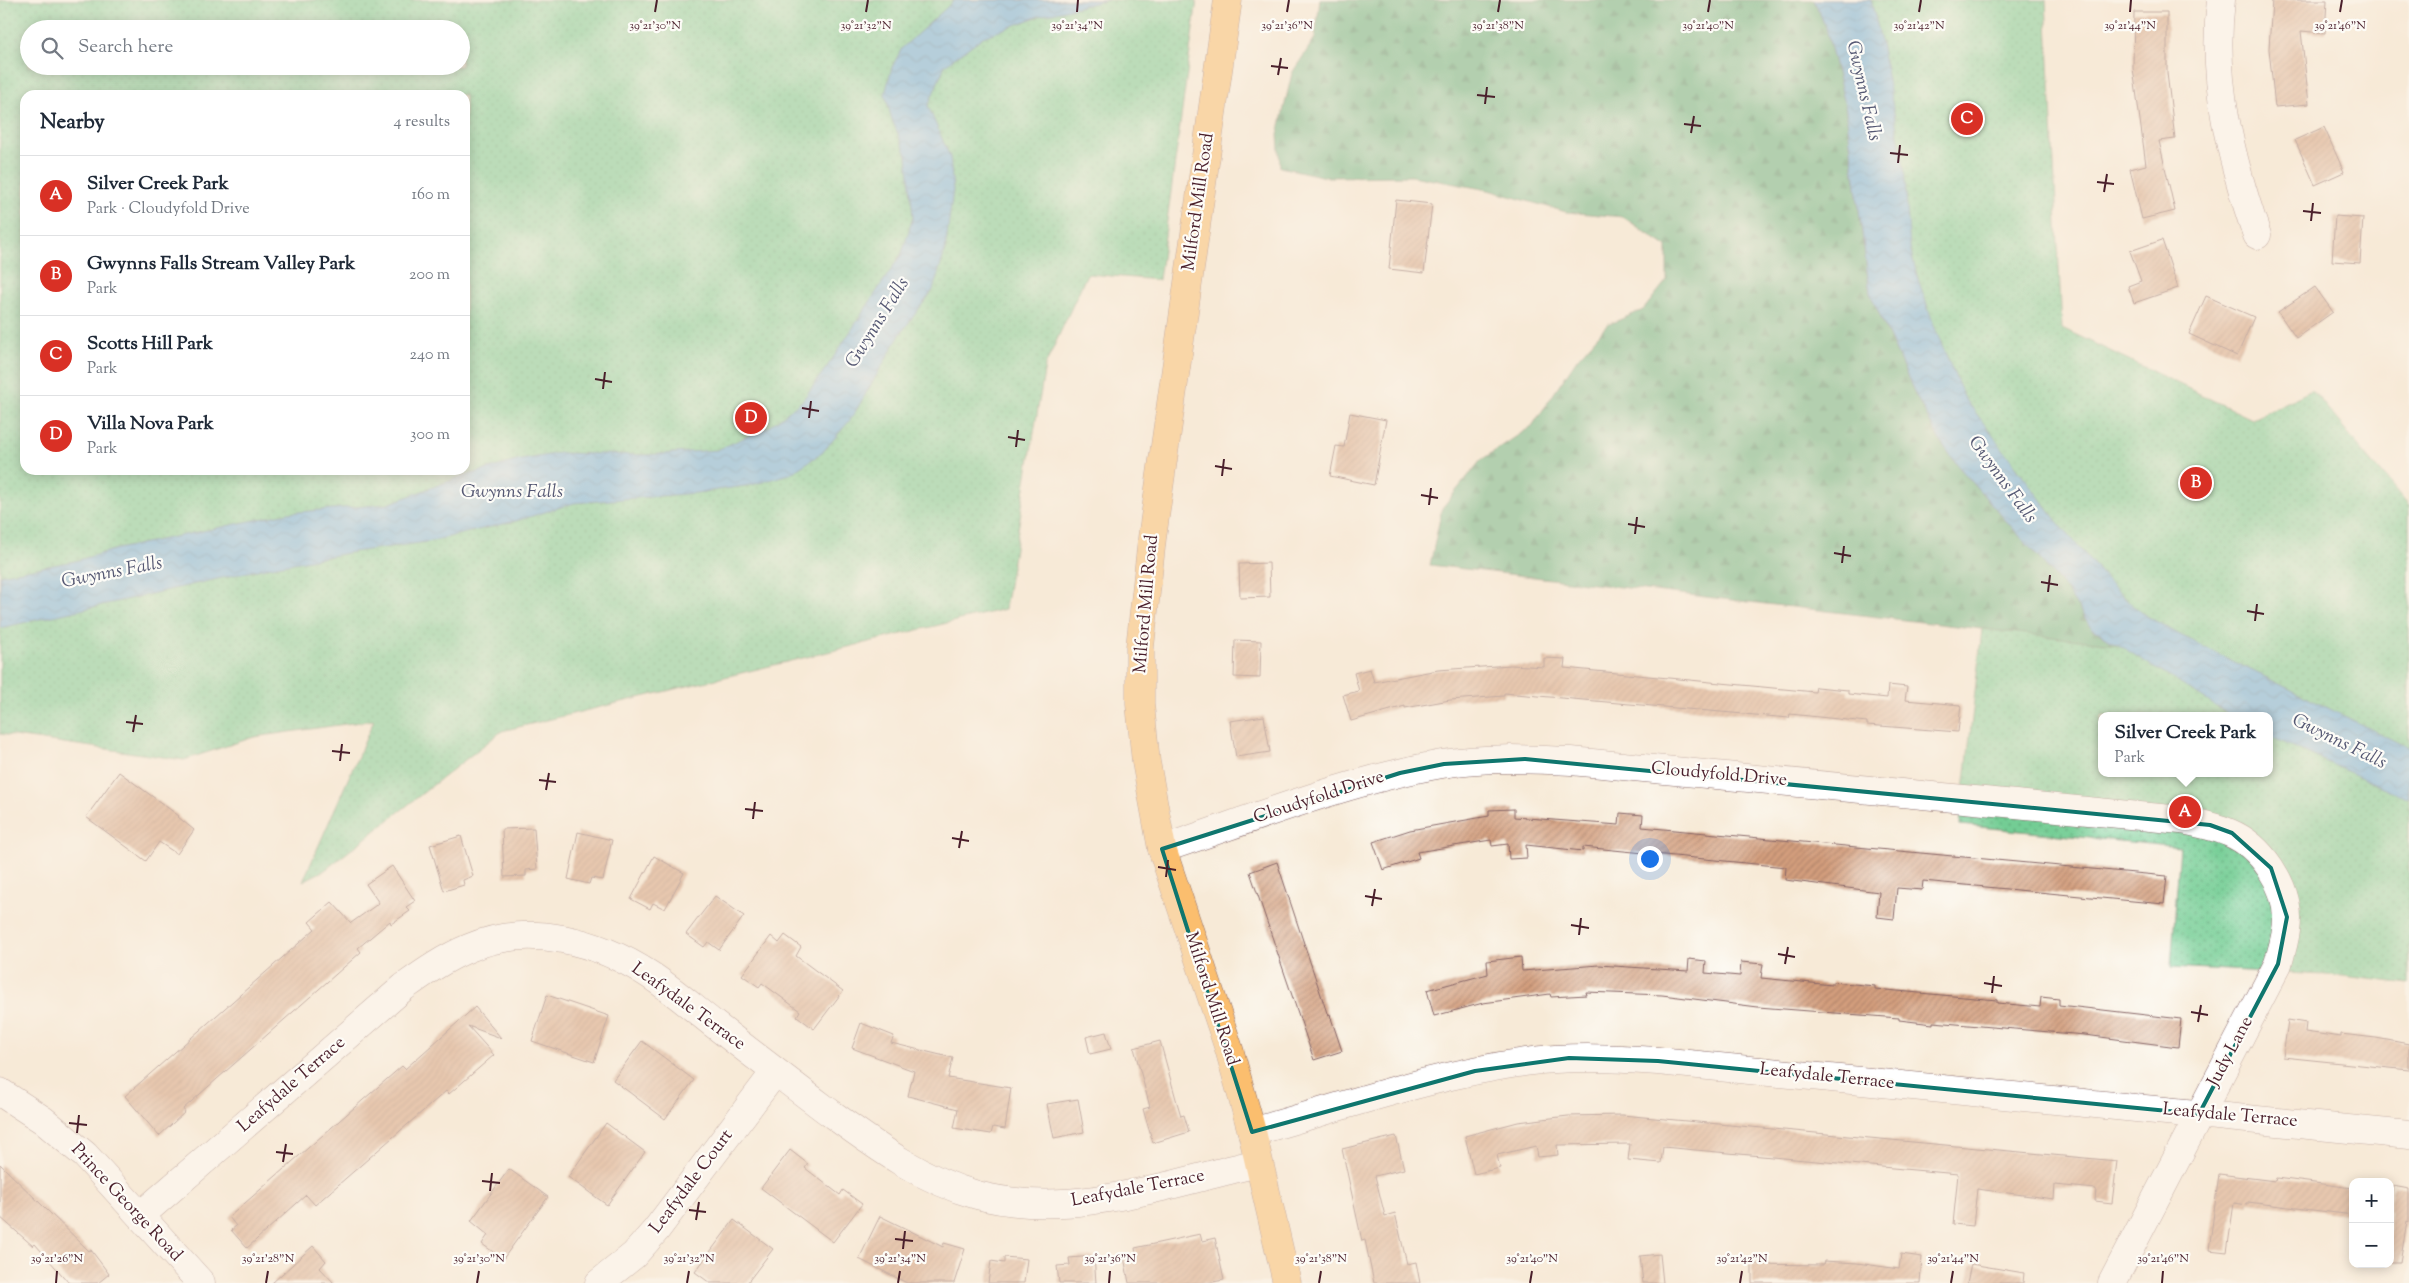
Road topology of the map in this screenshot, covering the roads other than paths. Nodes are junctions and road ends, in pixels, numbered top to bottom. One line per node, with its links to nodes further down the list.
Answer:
1 (1228, 0): 4 (main road, Milford Mill Road)
2 (2221, 0): 3 (street)
3 (2257, 235)
4 (1162, 849): 5 (street, Cloudyfold Drive); 9 (main road, Milford Mill Road)
5 (2272, 868): 8 (street, Judy Lane)
6 (775, 1072): 11 (street, Leafydale Terrace); 12 (street, Leafydale Terrace); 14 (street, Leafydale Court)
7 (0, 1092): 12 (street, Prince George Road)
8 (2199, 1114): 9 (street, Leafydale Terrace); 10 (street, Leafydale Terrace); 16 (street, Judy Lane)
9 (1252, 1132): 11 (main road, Milford Mill Road)
10 (2409, 1135)
11 (1258, 1163): 15 (main road, Milford Mill Road)
12 (141, 1215): 13 (street, Prince George Road)
13 (201, 1283)
14 (599, 1283)
15 (1286, 1283)
16 (2112, 1283)

